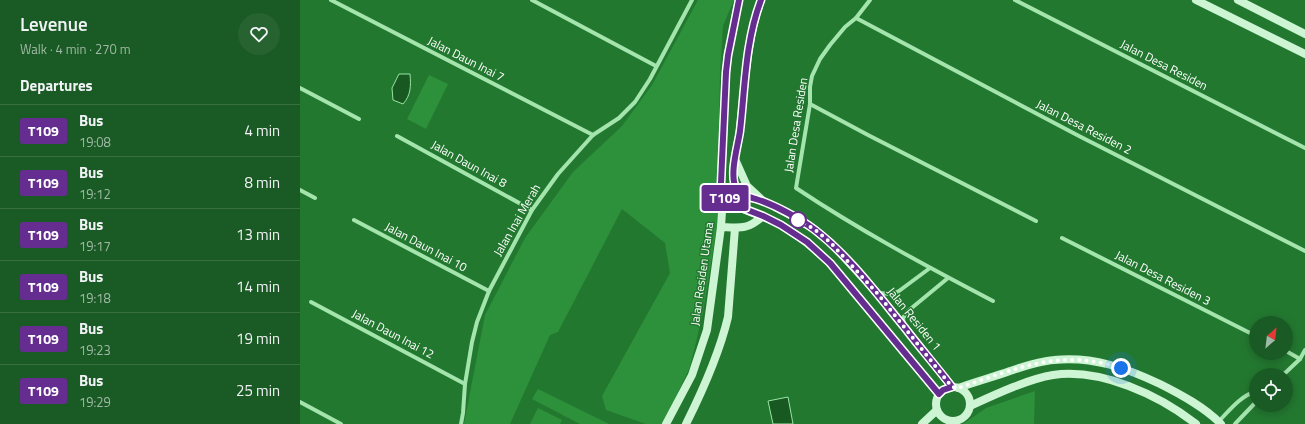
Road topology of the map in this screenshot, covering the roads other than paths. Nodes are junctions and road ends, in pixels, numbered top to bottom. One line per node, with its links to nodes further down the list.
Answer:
1 (331, 0): 17 (street, Jalan Daun Inai 7)
2 (532, 0): 13 (street)
3 (692, 0): 13 (street, Jalan Inai Merah)
4 (739, 0): 23 (street, Jalan Residen Utama)
5 (761, 0): 20 (street)
6 (870, 0): 10 (street, Jalan Desa Residen)
7 (1015, 0): 19 (street, Jalan Desa Residen)
8 (1196, 0): 12 (street)
9 (1238, 0): 11 (street)
10 (856, 18): 15 (street, Jalan Desa Residen); 33 (street, Jalan Desa Residen 2)
11 (1305, 34)
12 (1305, 53)
13 (656, 66): 17 (street, Jalan Inai Merah)
14 (300, 88): 16 (street)
15 (810, 104): 29 (street); 34 (street, Jalan Desa Residen)
16 (359, 119)
17 (592, 135): 26 (street, Jalan Inai Merah)
18 (397, 136): 26 (street, Jalan Daun Inai 8)
19 (1305, 148)
20 (735, 158): 21 (street); 25 (street)
21 (736, 189): 23 (street); 25 (street, Jalan Residen 1)
22 (300, 190): 24 (street)
23 (723, 195): 27 (street); 30 (street, Jalan Residen Utama)
24 (315, 198)
25 (762, 200): 37 (street, Jalan Residen 1)
26 (532, 210): 36 (street, Jalan Inai Merah)
27 (763, 216): 31 (street); 48 (street)
28 (354, 220): 36 (street, Jalan Daun Inai 10)
29 (1036, 221)
30 (721, 227): 31 (street); 58 (street, Jalan Residen Utama)
31 (735, 228): 59 (street)
32 (1062, 238): 41 (street, Jalan Desa Residen 3)
33 (1305, 251)
34 (930, 268): 35 (street, Jalan Desa Residen); 37 (street)
35 (948, 278): 38 (street, Jalan Desa Residen); 40 (street)
36 (489, 291): 46 (street, Jalan Inai Merah)
37 (877, 293): 40 (street, Jalan Residen 1)
38 (993, 301)
39 (311, 302): 46 (street, Jalan Daun Inai 12)
40 (904, 328): 47 (street, Jalan Residen 1)
41 (1249, 332)
42 (1305, 350): 44 (street)
43 (1293, 355): 44 (street)
44 (1300, 359): 45 (street)
45 (1290, 368)
46 (465, 384): 57 (street, Jalan Inai Merah)
47 (955, 387): 48 (street); 51 (street); 55 (street)
48 (939, 394): 53 (street)
49 (1249, 395): 55 (street)
50 (300, 402): 56 (street)
51 (970, 406): 54 (street); 61 (street)
52 (1249, 409): 62 (street)
53 (936, 410): 54 (street); 60 (street)
54 (949, 423)
55 (1220, 423)
56 (341, 424)
57 (461, 424)
58 (666, 424)
59 (686, 424)
60 (922, 424)
61 (1196, 424)
62 (1235, 424)

